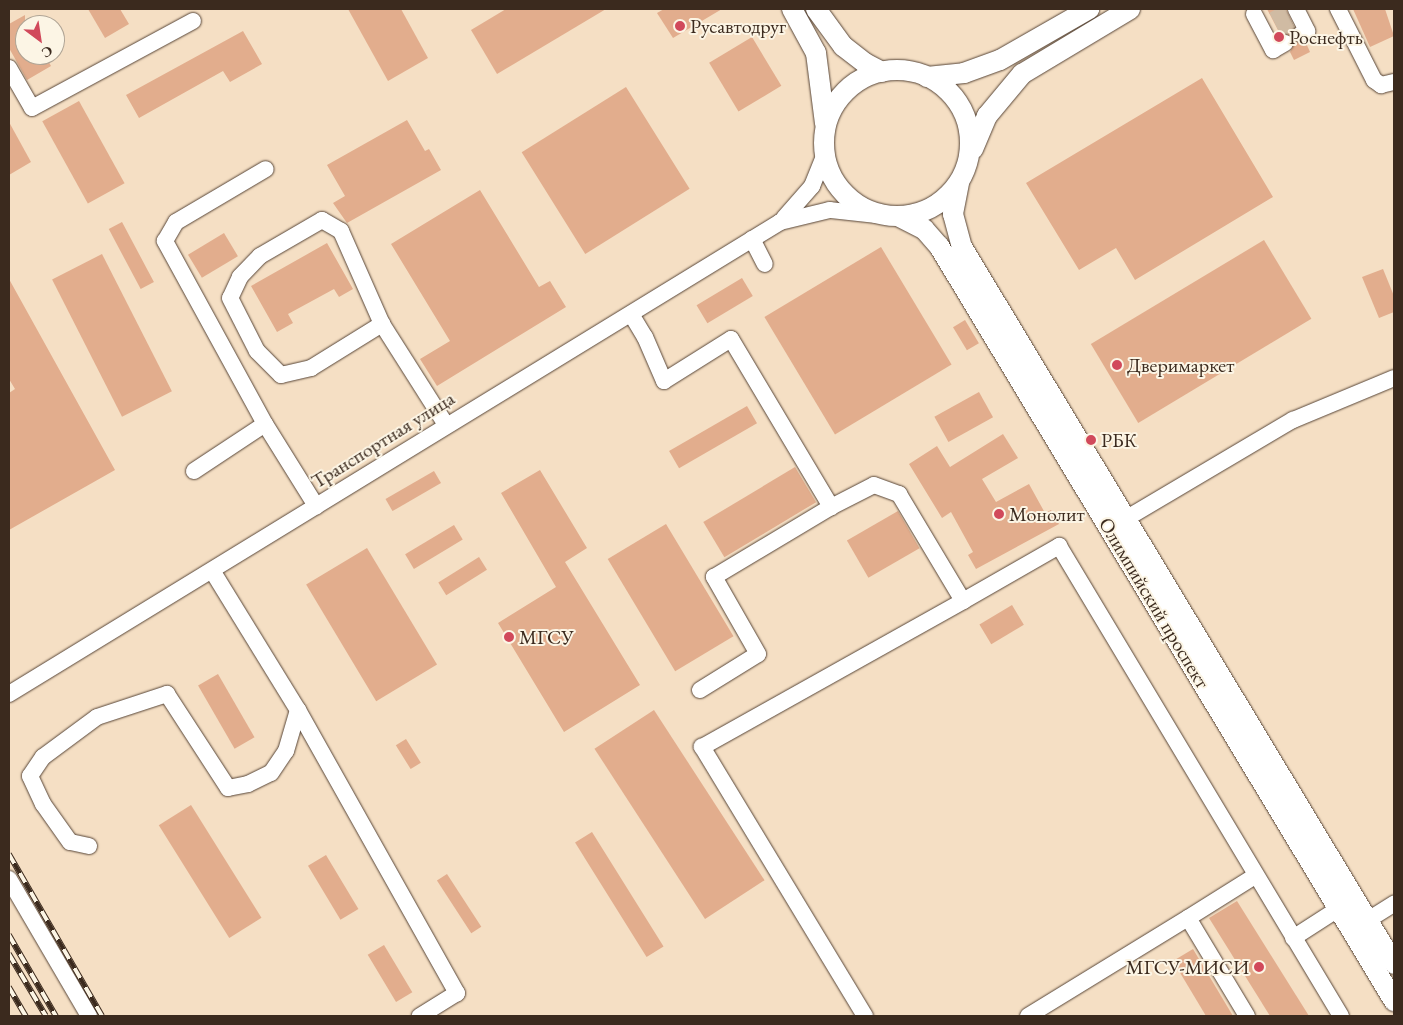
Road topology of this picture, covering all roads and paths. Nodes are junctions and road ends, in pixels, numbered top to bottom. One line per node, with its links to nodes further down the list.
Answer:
1 (792, 9): 11 (main road)
2 (816, 9): 8 (main road)
3 (1130, 9): 13 (main road)
4 (1338, 9): 10 (street)
5 (1082, 10): 9 (main road)
6 (193, 21): 7 (street)
7 (9, 68)
8 (882, 72): 9 (main road); 11 (main road)
9 (927, 77): 13 (main road)
10 (1394, 82)
11 (825, 124): 12 (main road)
12 (825, 153): 16 (main road); 18 (street, Транспортная улица)
13 (971, 154): 15 (main road)
14 (266, 169): 24 (street)
15 (959, 183): 17 (main road); 29 (main road, Олимпийский проспект)
16 (876, 215): 17 (main road); 18 (street, Транспортная улица)
17 (900, 217): 39 (main road, Олимпийский проспект)
18 (780, 222): 19 (street, Транспортная улица)
19 (752, 239): 20 (street); 21 (street, Транспортная улица)
20 (765, 264)
21 (631, 314): 25 (street, Транспортная улица); 28 (street)
22 (382, 324): 22 (street); 25 (street)
23 (1394, 378): 29 (street)
24 (266, 424): 26 (street); 27 (street)
25 (446, 425): 27 (street, Транспортная улица)
26 (194, 471)
27 (316, 506): 30 (street, Транспортная улица)
28 (831, 507): 31 (street); 32 (street)
29 (1127, 518): 41 (main road, Олимпийский проспект)
30 (212, 572): 33 (street, Транспортная улица); 34 (street)
31 (963, 601): 36 (street); 47 (street)
32 (700, 690)
33 (9, 694)
34 (298, 710): 35 (street); 46 (street)
35 (89, 846)
36 (1255, 876): 40 (street); 42 (street)
37 (9, 879): 45 (street)
38 (1394, 904): 41 (street)
39 (1338, 909): 42 (street); 44 (main road, Олимпийский проспект)
40 (1188, 918): 48 (street); 49 (street)
41 (1368, 920): 43 (main road, Олимпийский проспект)
42 (1293, 938): 50 (street)
43 (1394, 964)
44 (1394, 1001)
45 (89, 1016)
46 (420, 1016)
47 (865, 1016)
48 (1028, 1016)
49 (1247, 1016)
50 (1341, 1016)

